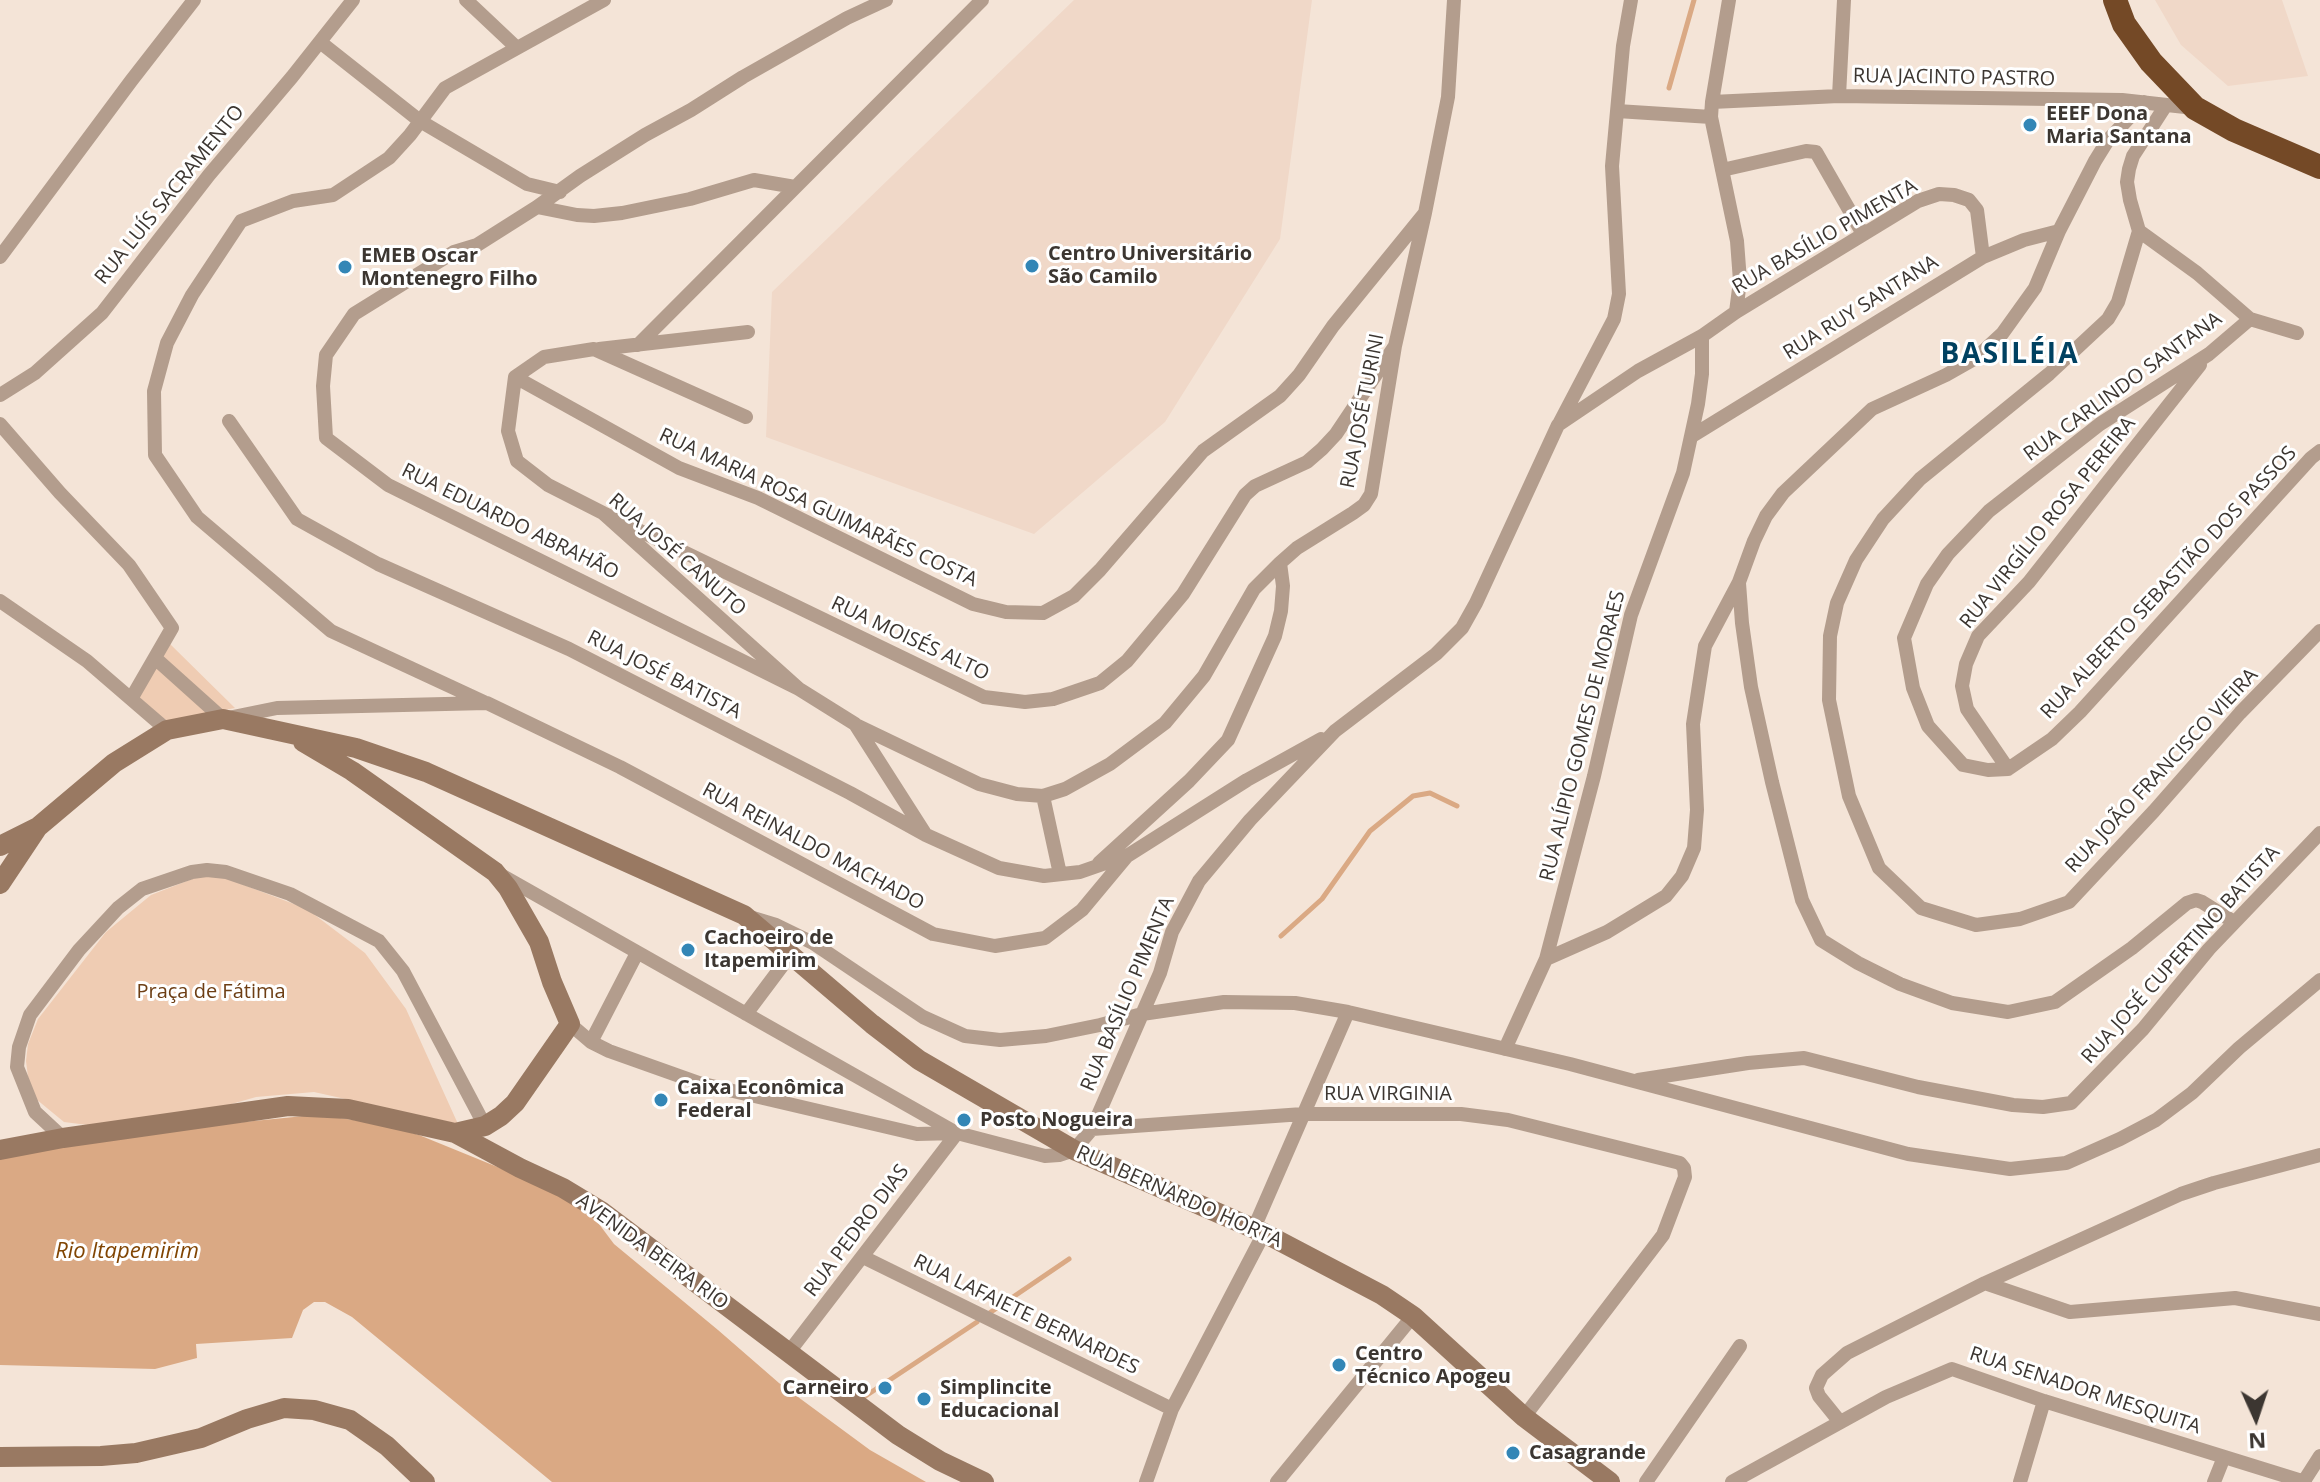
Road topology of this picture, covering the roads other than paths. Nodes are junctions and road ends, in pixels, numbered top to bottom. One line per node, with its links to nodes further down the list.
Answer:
1 (194, 0): 30 (street)
2 (353, 0): 12 (street, RUA LUÍS SACRAMENTO)
3 (466, 0): 13 (street)
4 (604, 0): 13 (street)
5 (886, 0): 24 (street)
6 (982, 0): 23 (street)
7 (1454, 0): 26 (street, RUA JOSÉ TURINI)
8 (1631, 0): 19 (street)
9 (1729, 0): 18 (street)
10 (1844, 0): 14 (street)
11 (2115, 0): 17 (highway)
12 (320, 42): 20 (street); 42 (street, RUA LUÍS SACRAMENTO)
13 (517, 48): 20 (street)
14 (1839, 96): 15 (street, RUA JACINTO PASTRO); 18 (street, RUA JACINTO PASTRO)
15 (2144, 102): 16 (street, RUA JACINTO PASTRO); 27 (street)
16 (2166, 105): 17 (street, RUA JACINTO PASTRO); 28 (street)
17 (2195, 108): 21 (highway)
18 (1711, 110): 19 (street, RUA JACINTO PASTRO); 22 (street, RUA BASÍLIO PIMENTA)
19 (1617, 111): 46 (street)
20 (420, 121): 24 (street); 57 (street)
21 (2320, 167)
22 (1722, 170): 29 (street); 32 (street, RUA BASÍLIO PIMENTA)
23 (795, 187): 25 (street); 37 (street)
24 (560, 192): 25 (street)
25 (537, 207): 55 (street, RUA EDUARDO ABRAHÃO)
26 (1425, 213): 38 (street, RUA JOSÉ TURINI); 41 (street, RUA MARIA ROSA GUIMARÃES COSTA)
27 (2059, 231): 31 (street, RUA RUY SANTANA); 51 (street)
28 (2139, 231): 33 (street); 53 (street, RUA JOÃO FRANCISCO VIEIRA)
29 (1863, 234): 31 (street, RUA BASÍLIO PIMENTA); 32 (street, RUA BASÍLIO PIMENTA)
30 (0, 257)
31 (1983, 257): 47 (street, RUA RUY SANTANA)
32 (1736, 312): 36 (street, RUA BASÍLIO PIMENTA)
33 (2250, 319): 35 (street); 40 (street, RUA CARLINDO SANTANA)
34 (748, 332): 37 (street)
35 (2297, 333)
36 (1702, 336): 46 (street, RUA BASÍLIO PIMENTA); 47 (street, RUA ALÍPIO GOMES DE MORAES)
37 (638, 345): 39 (street)
38 (1395, 346): 49 (street, RUA MOISÉS ALTO); 50 (street, RUA JOSÉ TURINI)
39 (594, 349): 41 (street); 43 (street)
40 (2209, 354): 63 (street, RUA VIRGÍLIO ROSA PEREIRA); 63 (street, RUA CARLINDO SANTANA)
41 (515, 377): 49 (street, RUA JOSÉ CANUTO)
42 (0, 395)
43 (746, 417)
44 (229, 421): 67 (street, RUA JOSÉ BATISTA)
45 (0, 424): 54 (street)
46 (1558, 425): 61 (street, RUA BASÍLIO PIMENTA)
47 (1692, 436): 78 (street, RUA ALÍPIO GOMES DE MORAES)
48 (2320, 451): 63 (street, RUA ALBERTO SEBASTIÃO DOS PASSOS)
49 (603, 513): 55 (street, RUA JOSÉ CANUTO)
50 (1280, 563): 64 (street, RUA JOSÉ TURINI); 70 (street)
51 (1739, 582): 75 (street); 78 (street)
52 (0, 601): 56 (street)
53 (2320, 631)
54 (155, 658): 56 (street); 58 (street)
55 (799, 689): 59 (street, RUA JOSÉ CANUTO)
56 (131, 699): 60 (street)
57 (487, 703): 58 (street, RUA REINALDO MACHADO); 69 (street, RUA REINALDO MACHADO)
58 (223, 719): 60 (main road); 62 (main road, RUA BERNARDO HORTA)
59 (855, 724): 64 (street); 67 (street, RUA JOSÉ CANUTO)
60 (167, 730): 65 (main road)
61 (1335, 731): 69 (street, RUA REINALDO MACHADO); 82 (street, RUA BASÍLIO PIMENTA)
62 (288, 733): 71 (main road); 74 (main road, RUA BERNARDO HORTA)
63 (2008, 769)
64 (1043, 796): 72 (street)
65 (38, 827): 68 (main road); 73 (main road)
66 (2320, 833): 75 (street, RUA JOSÉ CUPERTINO BATISTA)
67 (926, 835): 72 (street, RUA JOSÉ BATISTA)
68 (0, 846)
69 (1127, 856): 70 (street, RUA JOSÉ BATISTA)
70 (1095, 866): 72 (street, RUA JOSÉ BATISTA)
71 (495, 872): 76 (street); 83 (main road)
72 (1060, 874)
73 (0, 884)
74 (744, 915): 77 (main road, RUA BERNARDO HORTA); 82 (street)
75 (2234, 922): 86 (street, RUA JOSÉ CUPERTINO BATISTA)
76 (637, 953): 81 (street); 84 (street)
77 (791, 954): 81 (street); 94 (main road, RUA BERNARDO HORTA)
78 (1546, 959): 85 (street, RUA ALÍPIO GOMES DE MORAES)
79 (2320, 980): 86 (street)
80 (1348, 1012): 82 (street); 85 (street); 87 (street)
81 (746, 1014): 91 (street)
82 (1142, 1014): 89 (street, RUA BASÍLIO PIMENTA)
83 (570, 1024): 84 (street); 88 (main road)
84 (591, 1042): 91 (street)
85 (1505, 1049): 86 (street)
86 (1632, 1081)
87 (1303, 1114): 89 (street, RUA VIRGINIA); 96 (street); 105 (street, RUA VIRGINIA)
88 (485, 1126): 90 (main road); 92 (street)
89 (1092, 1129): 94 (street, RUA BASÍLIO PIMENTA)
90 (455, 1133): 92 (main road, AVENIDA BEIRA RIO); 102 (main road, AVENIDA BEIRA RIO)
91 (957, 1133): 94 (street); 97 (street, RUA PEDRO DIAS)
92 (63, 1138): 93 (main road, AVENIDA BEIRA RIO)
93 (0, 1150)
94 (1074, 1150): 96 (main road, RUA BERNARDO HORTA)
95 (2320, 1155): 98 (street)
96 (1259, 1230): 100 (main road, RUA BERNARDO HORTA); 104 (street)
97 (863, 1257): 102 (street, RUA PEDRO DIAS); 104 (street, RUA LAFAIETE BERNARDES)
98 (1985, 1283): 99 (street); 106 (street)
99 (2320, 1314)
100 (1413, 1316): 105 (main road, RUA BERNARDO HORTA); 113 (street)
101 (1740, 1346): 115 (street)
102 (789, 1352): 111 (main road, AVENIDA BEIRA RIO)
103 (2044, 1401): 106 (street, RUA SENADOR MESQUITA); 109 (street, RUA SENADOR MESQUITA); 117 (street)
104 (1172, 1409): 112 (street)
105 (1524, 1417): 114 (main road, RUA BERNARDO HORTA)
106 (1840, 1422): 116 (street, RUA SENADOR MESQUITA)
107 (2320, 1456): 119 (street)
108 (0, 1457): 110 (main road)
109 (2224, 1457): 118 (street); 119 (street, RUA SENADOR MESQUITA)
110 (425, 1482)
111 (984, 1482)
112 (1146, 1482)
113 (1277, 1482)
114 (1610, 1482)
115 (1646, 1482)
116 (1732, 1482)
117 (2020, 1482)
118 (2214, 1482)
119 (2304, 1482)

